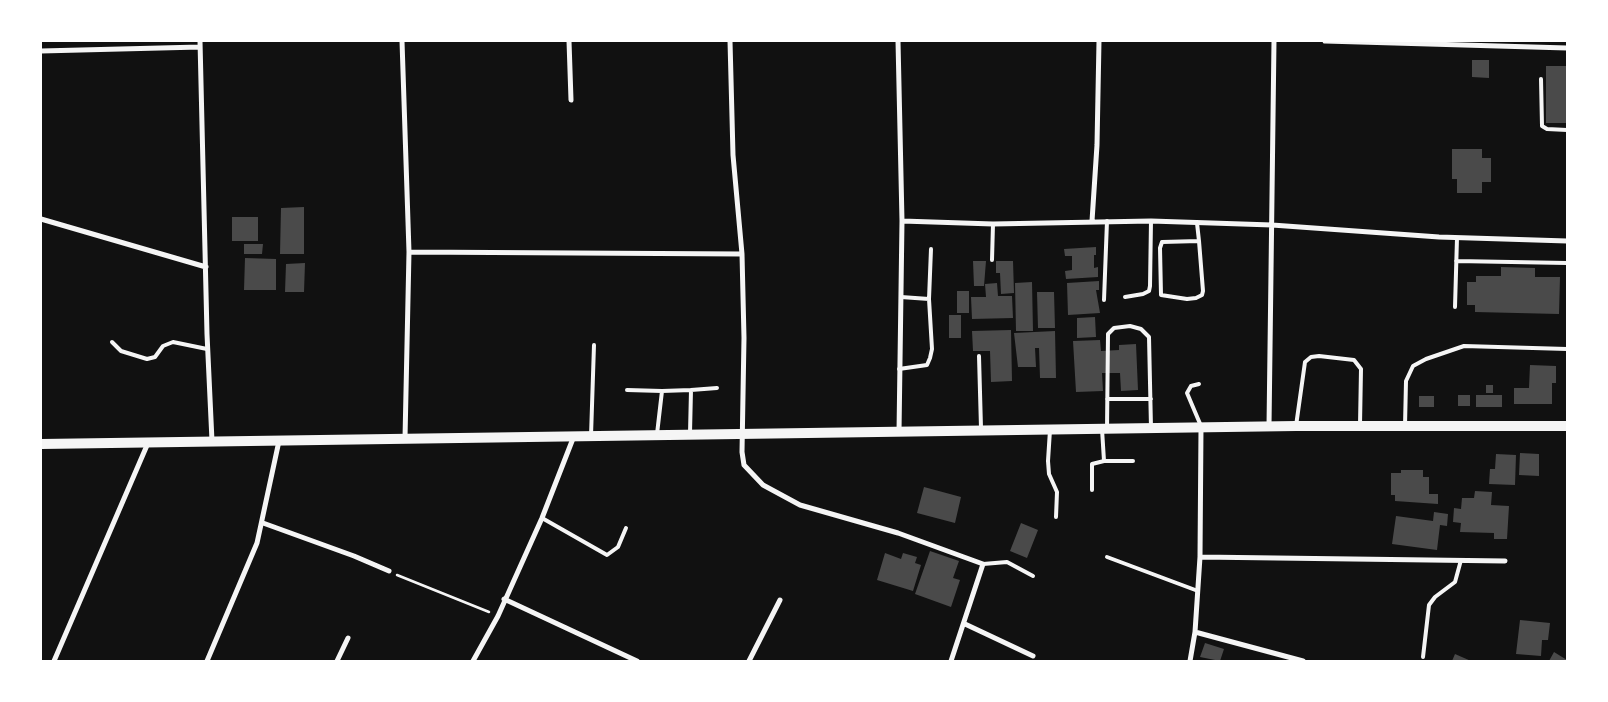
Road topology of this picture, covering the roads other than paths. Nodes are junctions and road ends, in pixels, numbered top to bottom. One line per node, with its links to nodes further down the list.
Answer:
1 (402, 41): 27 (street)
2 (570, 41): 13 (street)
3 (730, 41): 28 (street)
4 (898, 41): 19 (street)
5 (1099, 41): 16 (street)
6 (1274, 41): 22 (street)
7 (1325, 41): 8 (street)
8 (1449, 43): 10 (street)
9 (200, 44): 11 (street); 32 (street)
10 (1567, 48)
11 (41, 51)
12 (1541, 79): 14 (lane)
13 (571, 100)
14 (1567, 130)
15 (41, 220): 32 (street)
16 (1092, 221): 17 (street); 21 (street)
17 (1107, 221): 18 (street); 36 (lane)
18 (1151, 221): 20 (street); 33 (lane)
19 (902, 222): 21 (street); 34 (street)
20 (1197, 223): 22 (street); 24 (lane)
21 (993, 224): 29 (lane)
22 (1272, 225): 23 (street); 51 (street)
23 (1457, 238): 25 (street); 30 (lane)
24 (1199, 241): 24 (lane)
25 (1567, 242)
26 (931, 249): 35 (lane)
27 (409, 252): 28 (street); 67 (street)
28 (742, 254): 64 (street)
29 (992, 260)
30 (1456, 261): 31 (lane); 37 (lane)
31 (1567, 262)
32 (206, 267): 40 (street)
33 (1126, 296)
34 (901, 297): 35 (lane); 43 (street)
35 (928, 299): 43 (lane)
36 (1104, 300)
37 (1455, 307)
38 (112, 342): 40 (lane)
39 (594, 345): 66 (lane)
40 (207, 349): 70 (street)
41 (1567, 349): 54 (lane)
42 (979, 356): 60 (lane)
43 (899, 369): 61 (street)
44 (1199, 384): 56 (lane)
45 (717, 388): 47 (lane)
46 (627, 390): 48 (lane)
47 (690, 390): 48 (lane); 63 (lane)
48 (662, 391): 62 (lane)
49 (1106, 399): 50 (lane); 50 (lane); 58 (lane)
50 (1151, 399): 57 (lane)
51 (1269, 426): 52 (main road); 56 (main road)
52 (1296, 426): 53 (main road); 53 (lane)
53 (1360, 426): 54 (main road)
54 (1405, 426): 55 (main road)
55 (1567, 426)
56 (1201, 427): 57 (main road); 80 (street)
57 (1151, 428): 58 (main road)
58 (1104, 429): 59 (main road); 72 (lane)
59 (1050, 430): 60 (main road); 75 (lane)
60 (981, 431): 61 (main road)
61 (898, 433): 64 (main road)
62 (657, 434): 63 (main road); 66 (main road)
63 (690, 434): 64 (main road)
64 (744, 434): 83 (street)
65 (574, 436): 66 (main road); 67 (main road); 76 (street)
66 (591, 436)
67 (405, 438): 68 (main road)
68 (279, 441): 70 (main road); 77 (street)
69 (149, 442): 70 (main road); 71 (main road); 94 (street)
70 (212, 442)
71 (41, 444)
72 (1104, 461): 73 (lane); 74 (lane)
73 (1133, 461)
74 (1092, 490)
75 (1056, 517)
76 (542, 518): 78 (lane); 87 (street)
77 (263, 523): 84 (street); 95 (street)
78 (626, 528)
79 (1106, 557): 86 (lane)
80 (1200, 557): 81 (street); 86 (street)
81 (1462, 560): 82 (street); 93 (lane)
82 (1505, 561)
83 (983, 564): 85 (lane); 89 (street)
84 (389, 572)
85 (1033, 576)
86 (1198, 591): 90 (street)
87 (504, 599): 97 (street); 98 (street)
88 (780, 600): 99 (street)
89 (965, 624): 92 (street); 100 (street)
90 (1195, 632): 101 (street); 102 (street)
91 (348, 638): 96 (street)
92 (1032, 656)
93 (1422, 657)
94 (54, 661)
95 (207, 661)
96 (337, 661)
97 (473, 661)
98 (637, 661)
99 (749, 661)
100 (951, 661)
101 (1190, 661)
102 (1303, 661)

